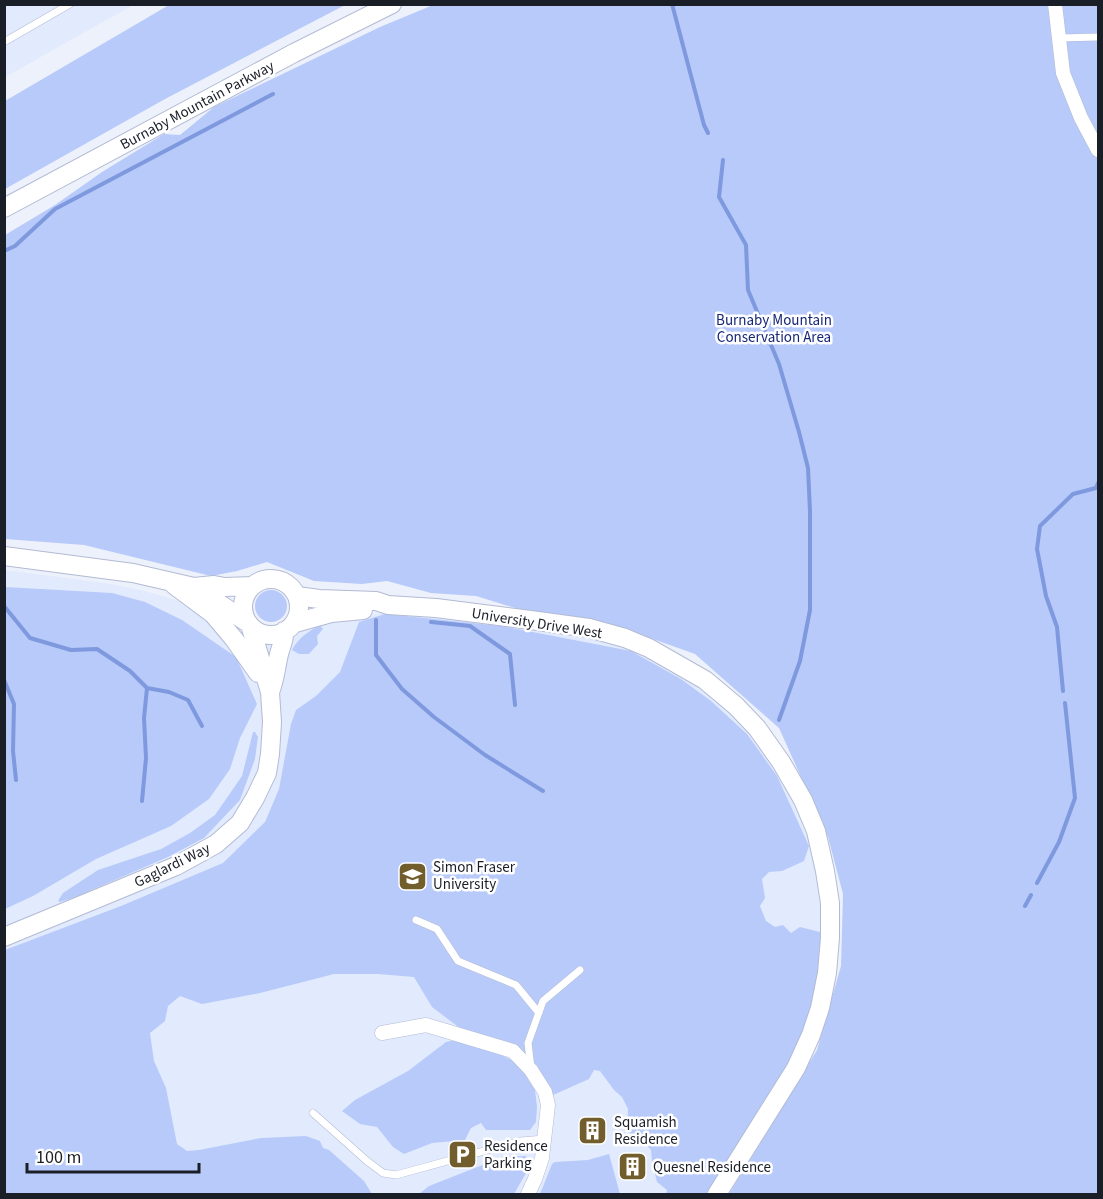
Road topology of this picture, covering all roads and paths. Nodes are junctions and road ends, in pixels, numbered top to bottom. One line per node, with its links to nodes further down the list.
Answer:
1 (70, 4): 6 (lane)
2 (392, 4): 8 (street, Burnaby Mountain Parkway)
3 (1056, 4): 5 (street)
4 (1098, 37): 5 (lane)
5 (1059, 38): 7 (street)
6 (4, 42)
7 (1098, 150)
8 (4, 208)
9 (4, 556): 10 (street)
10 (168, 581): 12 (street); 17 (street)
11 (252, 586): 12 (street); 13 (street); 15 (street)
12 (194, 587): 15 (street)
13 (297, 596): 14 (street, University Drive West); 16 (street)
14 (388, 605): 16 (street, University Drive West); 27 (street, University Drive West)
15 (248, 624): 16 (street); 17 (street, Gaglardi Way)
16 (290, 627): 17 (street, Gaglardi Way)
17 (270, 692): 19 (street, Gaglardi Way)
18 (416, 920): 21 (lane)
19 (4, 938)
20 (580, 970): 21 (lane)
21 (539, 1013): 23 (lane)
22 (382, 1033): 23 (street)
23 (531, 1070): 25 (street)
24 (313, 1113): 25 (lane)
25 (545, 1138): 26 (street)
26 (528, 1194)
27 (717, 1194)

